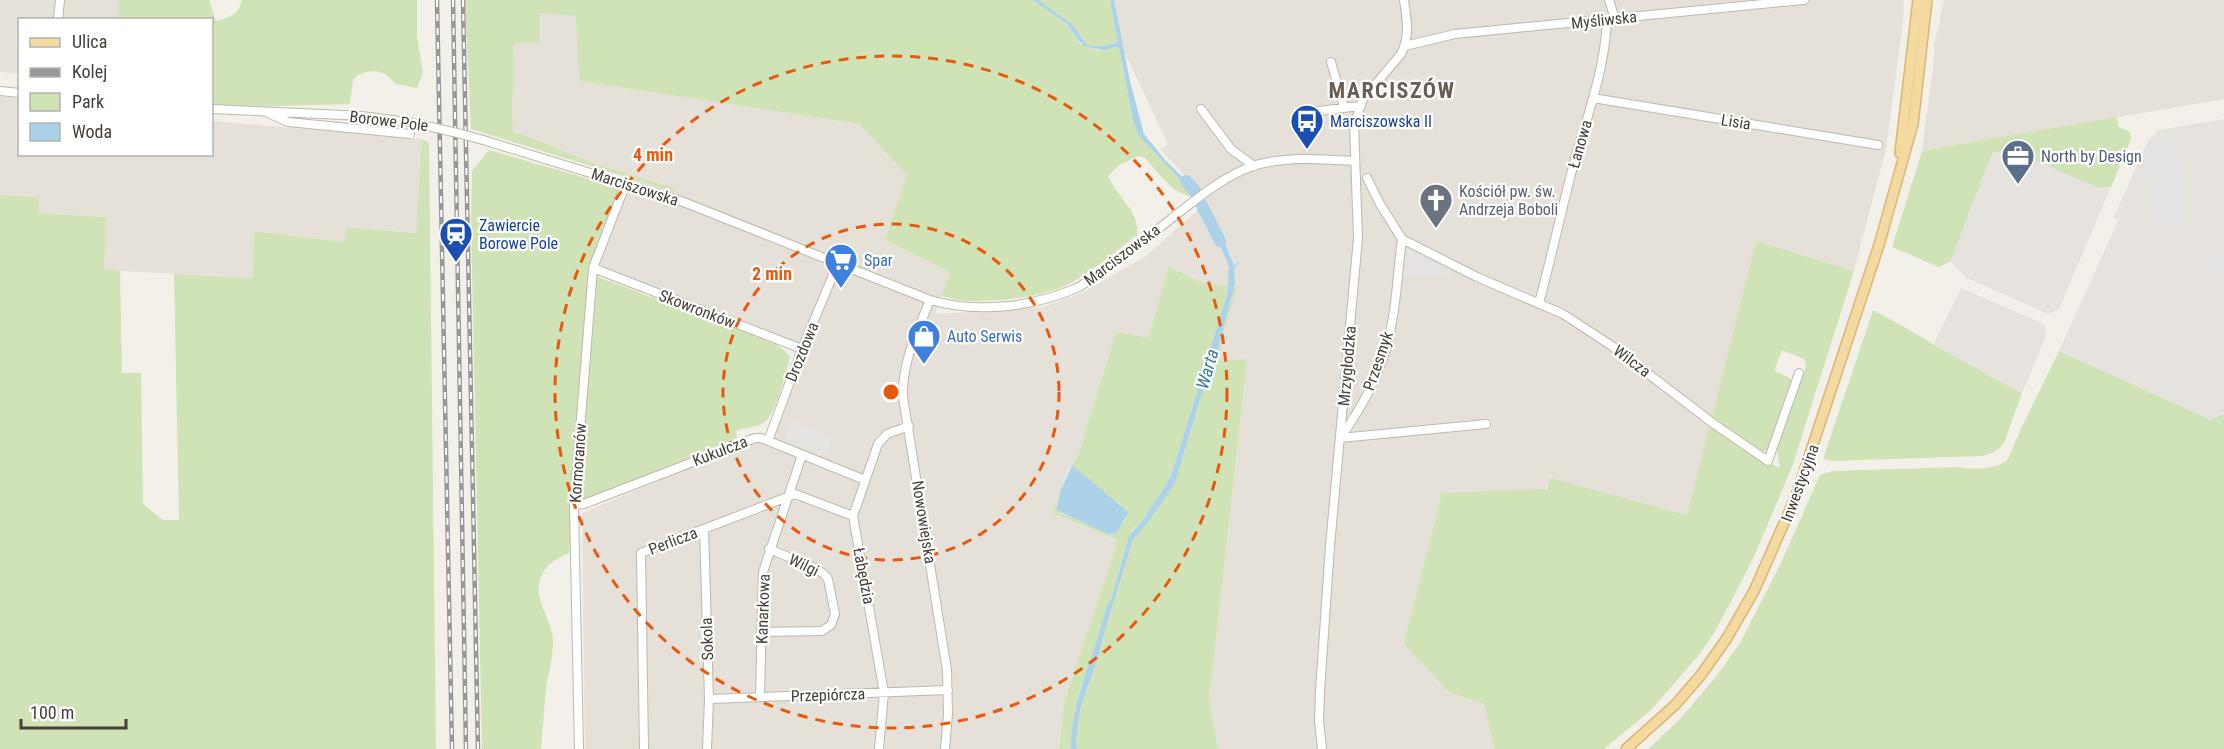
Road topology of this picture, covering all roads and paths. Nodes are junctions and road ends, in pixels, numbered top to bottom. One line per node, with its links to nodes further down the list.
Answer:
1 (60, 0): 7 (street)
2 (1404, 0): 9 (street)
3 (1609, 0): 8 (street)
4 (1804, 0): 8 (street, Myśliwska)
5 (1918, 0): 25 (main road, Inwestycyjna)
6 (1927, 0): 25 (main road, Inwestycyjna)
7 (58, 18)
8 (1611, 20): 9 (street, Myśliwska); 13 (street, Łanowa)
9 (1405, 46): 14 (street, Mrzygłodzka)
10 (1331, 62): 15 (street)
11 (0, 91): 12 (street)
12 (18, 93)
13 (1593, 98): 21 (street, Lisia); 32 (street, Łanowa)
14 (1359, 106): 15 (street); 23 (street, Mrzygłodzka)
15 (1344, 107): 18 (street)
16 (213, 109): 19 (street, Borowe Pole)
17 (1201, 110): 24 (street)
18 (1319, 111)
19 (268, 112): 20 (street, Borowe Pole); 22 (street, Borowe Pole, bridge)
20 (410, 134)
21 (1878, 145)
22 (506, 147): 27 (street, Marciszowska)
23 (1354, 161): 24 (street, Marciszowska); 37 (street, Mrzygłodzka)
24 (1254, 166): 31 (street, Marciszowska)
25 (1897, 176): 57 (main road, Inwestycyjna)
26 (1367, 178): 28 (street)
27 (626, 183): 29 (street, Marciszowska); 30 (street, Kormoranów)
28 (1402, 239): 32 (street, Wilcza); 37 (street, Przesmyk)
29 (838, 263): 31 (street, Marciszowska); 33 (street, Drozdowa)
30 (593, 268): 33 (street, Skowronków); 42 (street, Kormoranów)
31 (930, 300): 36 (street, Nowowiejska)
32 (1539, 303): 34 (street, Wilcza)
33 (802, 350): 38 (street, Drozdowa)
34 (1799, 373)
35 (1486, 424): 37 (street)
36 (909, 426): 40 (street, Łabędzia); 47 (street, Nowowiejska)
37 (1340, 438): 56 (street, Mrzygłodzka)
38 (768, 441): 39 (street, Kukułcza); 42 (street, Kukułcza)
39 (802, 454): 40 (street, Kukułcza); 41 (street, Kanarkowa)
40 (865, 480): 43 (street, Łabędzia)
41 (788, 495): 43 (street); 44 (street, Perlicza); 45 (street, Kanarkowa)
42 (574, 505): 51 (street, Kormoranów)
43 (853, 516): 48 (street, Łabędzia)
44 (704, 529): 50 (street, Sokola); 52 (street, Perlicza)
45 (769, 549): 46 (street, Kanarkowa); 46 (street, Wilgi)
46 (761, 632): 49 (street, Kanarkowa)
47 (948, 690): 48 (street, Przepiórcza); 55 (street, Nowowiejska)
48 (884, 693): 49 (street, Przepiórcza); 54 (street, Łabędzia)
49 (760, 697): 50 (street, Przepiórcza)
50 (708, 699): 53 (street, Sokola)
51 (579, 749)
52 (644, 749)
53 (707, 749)
54 (879, 749)
55 (945, 749)
56 (1322, 749)
57 (1626, 749)

